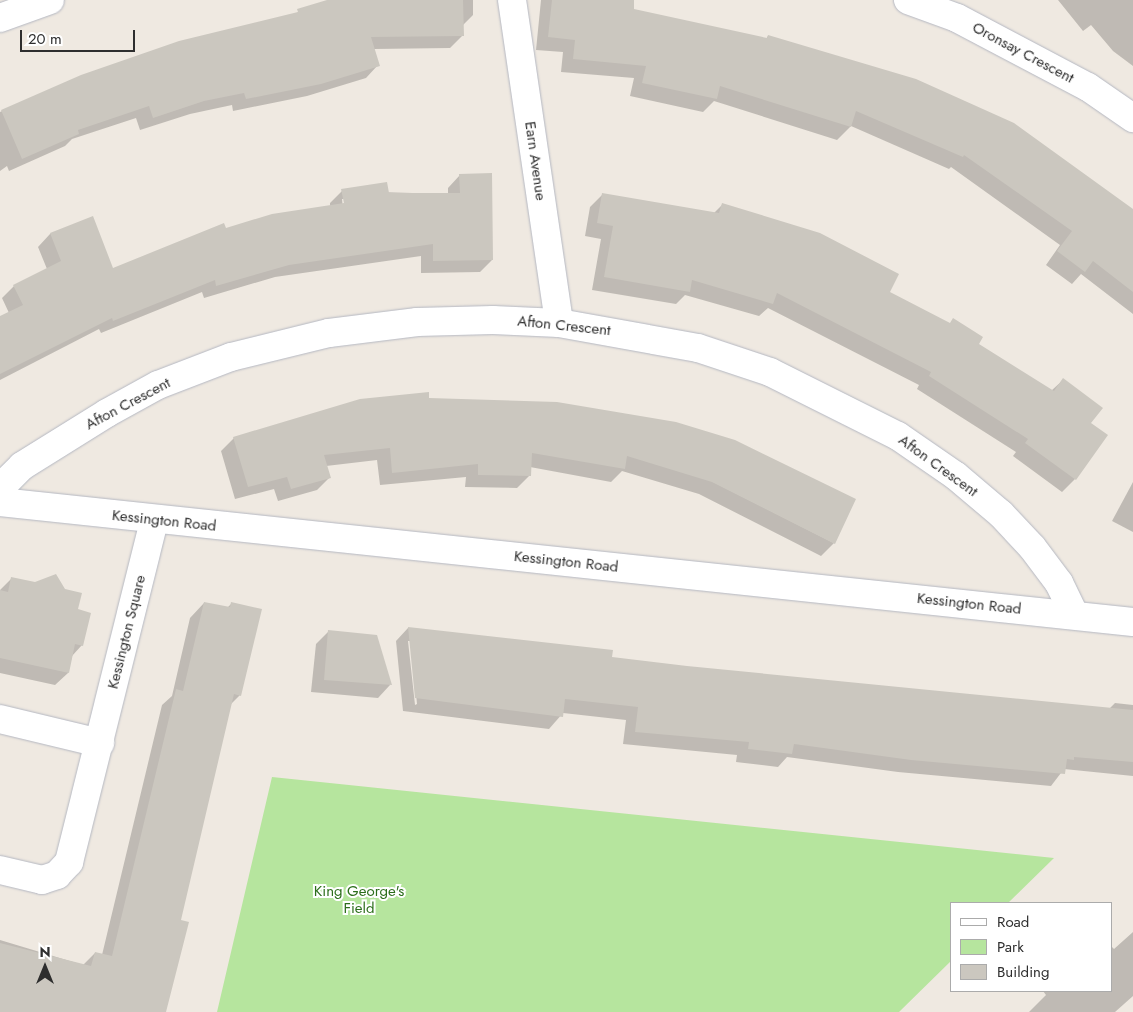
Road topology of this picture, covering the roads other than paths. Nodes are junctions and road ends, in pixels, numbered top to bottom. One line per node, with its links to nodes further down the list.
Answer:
1 (50, 0): 5 (street)
2 (512, 0): 7 (street, Earn Avenue)
3 (908, 0): 4 (street, Oronsay Crescent)
4 (960, 9): 6 (street, Oronsay Crescent)
5 (0, 18)
6 (1133, 118)
7 (559, 323): 8 (street, Afton Crescent); 11 (street, Afton Crescent)
8 (0, 494)
9 (0, 502): 10 (street, Kessington Road)
10 (154, 520): 11 (street, Kessington Road); 14 (street, Kessington Square)
11 (1074, 614): 12 (street, Kessington Road)
12 (1133, 622)
13 (0, 719): 14 (street)
14 (100, 743): 15 (street, Kessington Square)
15 (0, 870)

